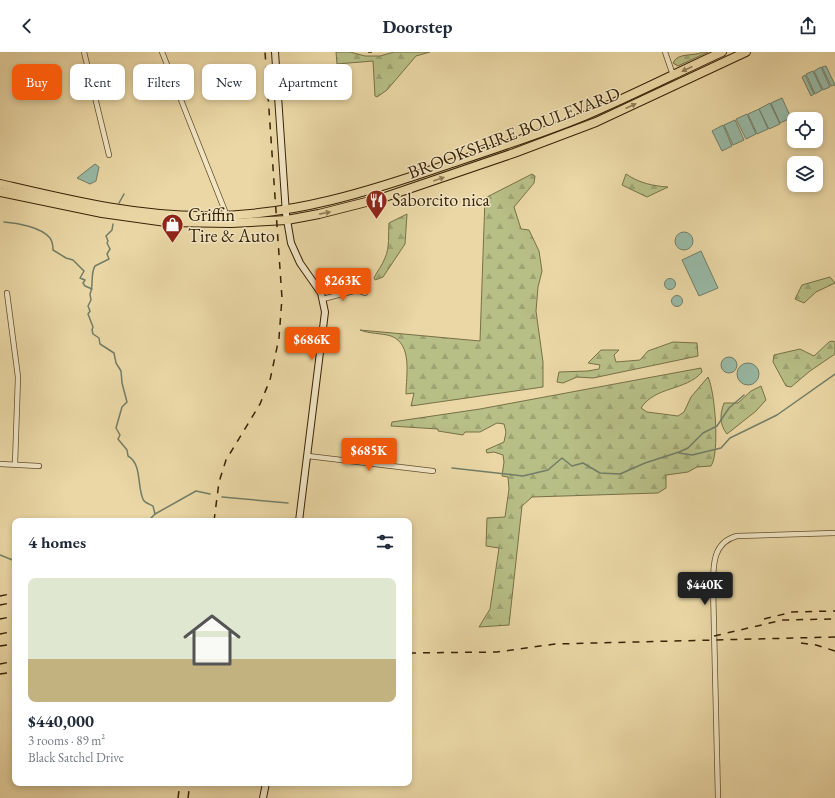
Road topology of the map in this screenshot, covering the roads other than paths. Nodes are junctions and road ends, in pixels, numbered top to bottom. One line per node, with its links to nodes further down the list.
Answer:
1 (84, 52): 10 (street)
2 (162, 52): 14 (street)
3 (275, 52): 13 (street)
4 (664, 52): 7 (street)
5 (722, 52): 7 (highway, BROOKSHIRE BOULEVARD, one-way to 7)
6 (746, 52): 9 (highway, BROOKSHIRE BOULEVARD, one-way to 6)
7 (673, 75): 8 (highway, BROOKSHIRE BOULEVARD)
8 (592, 112): 9 (highway); 13 (highway, BROOKSHIRE BOULEVARD)
9 (596, 122): 15 (highway, BROOKSHIRE BOULEVARD, one-way to 9)
10 (109, 155)
11 (0, 184): 14 (highway, BROOKSHIRE BOULEVARD)
12 (0, 192): 14 (highway, BROOKSHIRE BOULEVARD)
13 (286, 210): 14 (highway, BROOKSHIRE BOULEVARD); 15 (street)
14 (229, 220): 15 (highway, BROOKSHIRE BOULEVARD)
15 (287, 220): 18 (street)
16 (7, 293): 21 (street)
17 (365, 293): 18 (street)
18 (323, 299): 19 (street)
19 (308, 456): 23 (street); 24 (street)
20 (0, 464): 21 (street)
21 (15, 464): 22 (street)
22 (39, 466)
23 (433, 471)
24 (299, 518)
25 (835, 534): 28 (street)
26 (265, 786): 27 (street)
27 (263, 798)
28 (718, 798)

